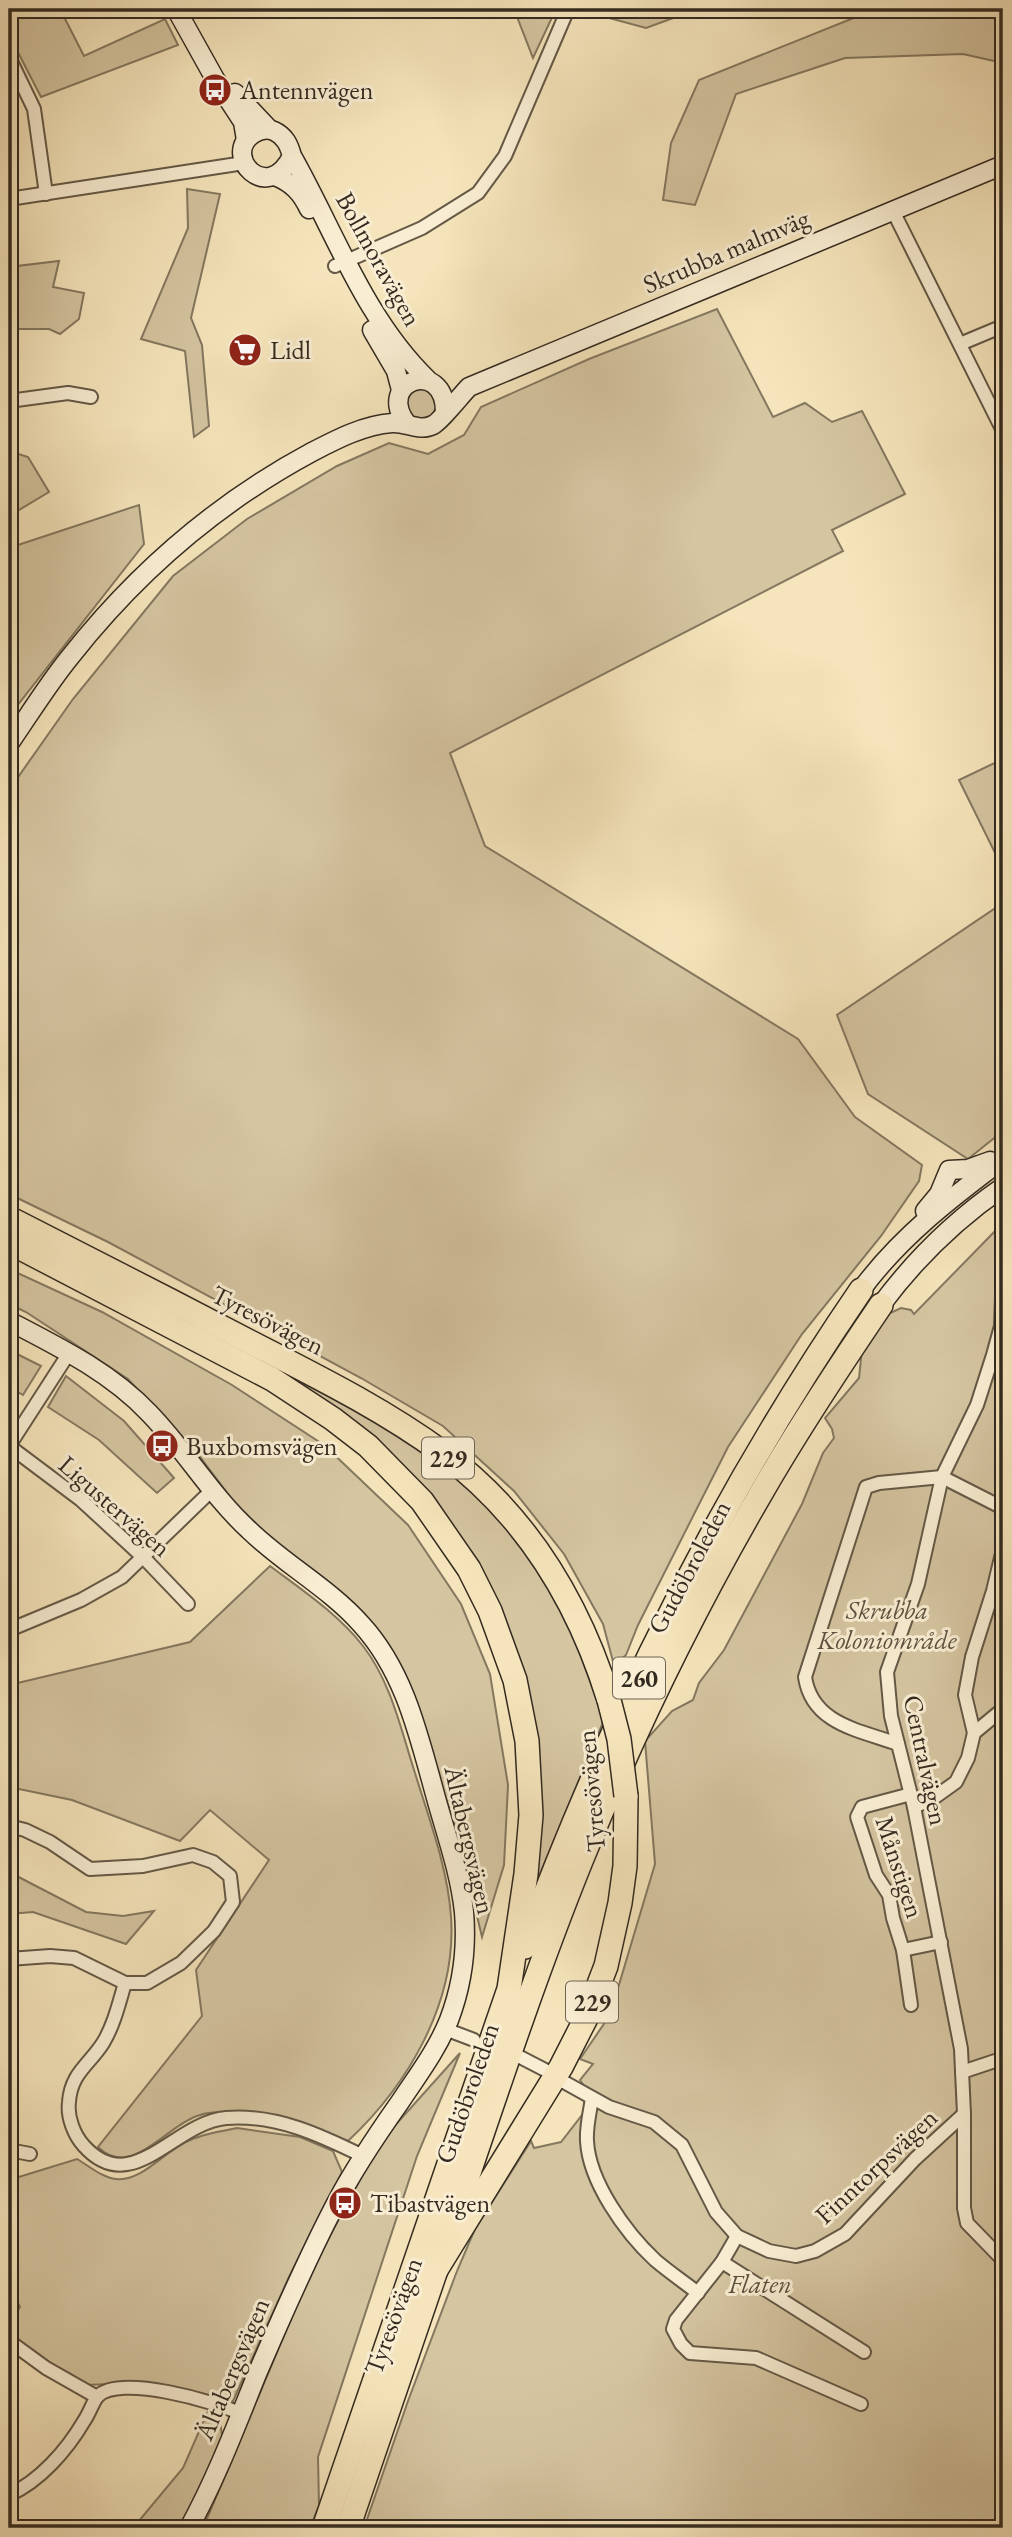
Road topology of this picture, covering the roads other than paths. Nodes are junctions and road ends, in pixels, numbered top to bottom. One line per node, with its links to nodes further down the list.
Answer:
1 (176, 9): 3 (street)
2 (568, 9): 13 (street)
3 (196, 43): 5 (street); 6 (street)
4 (9, 57): 10 (street)
5 (269, 129): 6 (street); 7 (street)
6 (244, 150): 9 (street); 10 (street)
7 (292, 156): 9 (street); 13 (street, Bollmoravägen)
8 (1003, 165): 12 (street, Skrubba malmväg)
9 (275, 176): 13 (street, Bollmoravägen)
10 (46, 194): 11 (street)
11 (9, 199)
12 (892, 211): 15 (street); 17 (street, Skrubba malmväg)
13 (340, 263): 16 (street, Bollmoravägen); 18 (street, Bollmoravägen)
14 (1003, 326): 15 (street)
15 (960, 344): 24 (street)
16 (432, 382): 17 (street, Skrubba malmväg); 18 (street); 21 (street)
17 (469, 387): 21 (street, Skrubba malmväg)
18 (399, 395): 22 (street); 23 (street)
19 (91, 397): 20 (street)
20 (9, 401)
21 (445, 412): 22 (street)
22 (407, 424): 23 (street)
23 (367, 427): 25 (street)
24 (1003, 431)
25 (9, 744)
26 (1003, 1157): 27 (street); 29 (street, Gudöbroleden / 260)
27 (949, 1170): 29 (street); 33 (street)
28 (1003, 1187): 32 (street, Gudöbroleden / 260)
29 (963, 1189): 32 (street); 33 (street, Gudöbroleden / 260)
30 (9, 1218): 74 (highway, Tyresövägen / 229, bridge)
31 (9, 1242): 57 (highway, Tyresövägen / 229)
32 (927, 1249): 36 (street, Gudöbroleden / 260)
33 (890, 1253): 35 (street, Gudöbroleden / 260)
34 (1003, 1270): 38 (street, Centralvägen)
35 (861, 1290): 57 (highway, Gudöbroleden / 260)
36 (881, 1305): 74 (highway, Gudöbroleden / 260)
37 (9, 1321): 39 (street, Ältabergsvägen)
38 (1002, 1326): 41 (street, Centralvägen)
39 (69, 1353): 40 (street); 42 (street, Ältabergsvägen)
40 (9, 1446): 45 (street, Ligustervägen)
41 (942, 1477): 43 (street); 50 (street, Centralvägen); 50 (street)
42 (212, 1490): 45 (street); 59 (street, Ältabergsvägen)
43 (1003, 1508)
44 (1003, 1549): 49 (street)
45 (144, 1558): 46 (street, Ligustervägen); 47 (street)
46 (188, 1604)
47 (9, 1630)
48 (1003, 1709): 49 (street)
49 (974, 1733): 51 (street, Månstigen)
50 (898, 1744): 51 (street, Centralvägen)
51 (913, 1800): 53 (street, Centralvägen); 54 (street, Månstigen)
52 (9, 1826): 56 (street)
53 (941, 1942): 54 (street, Månstigen); 64 (street, Centralvägen)
54 (903, 1950): 58 (street, Månstigen)
55 (9, 1959): 56 (street)
56 (125, 1983): 70 (street)
57 (509, 1989): 83 (highway, Tyresövägen / 229)
58 (911, 2006)
59 (445, 2029): 60 (street); 70 (street, Ältabergsvägen)
60 (474, 2040)
61 (520, 2057): 63 (street)
62 (1003, 2062): 64 (street)
63 (549, 2071)
64 (962, 2072): 67 (street, Centralvägen)
65 (564, 2082): 66 (street, Finntorpsvägen)
66 (592, 2098): 71 (street, Finntorpsvägen); 75 (street)
67 (964, 2114): 71 (street, Finntorpsvägen); 72 (street, Centralvägen)
68 (9, 2150): 69 (street)
69 (30, 2154)
70 (363, 2156): 80 (street, Ältabergsvägen)
71 (737, 2236): 73 (street)
72 (1003, 2260)
73 (722, 2262): 75 (street); 77 (street)
74 (436, 2270): 84 (highway, Tyresövägen / 229)
75 (698, 2293): 79 (street)
76 (9, 2341): 78 (street)
77 (864, 2353)
78 (97, 2397): 80 (street); 81 (street)
79 (861, 2404)
80 (242, 2414): 82 (street, Ältabergsvägen)
81 (9, 2495)
82 (189, 2528)
83 (324, 2528)
84 (348, 2528)

